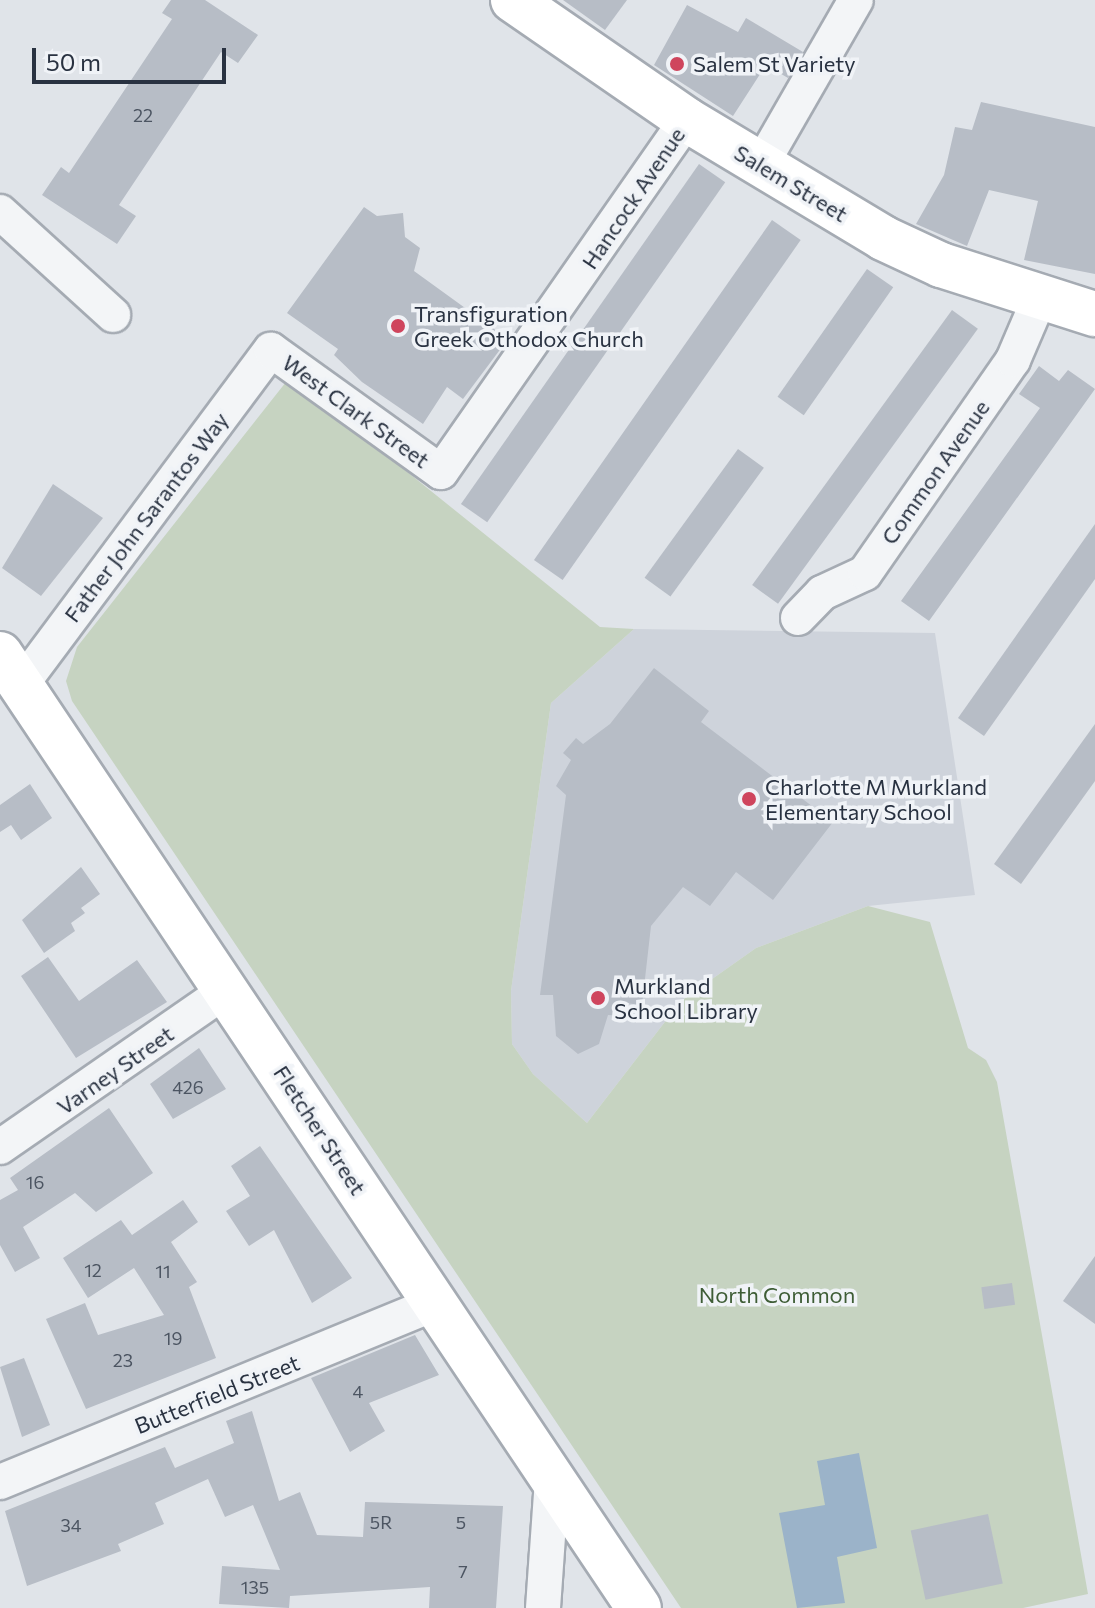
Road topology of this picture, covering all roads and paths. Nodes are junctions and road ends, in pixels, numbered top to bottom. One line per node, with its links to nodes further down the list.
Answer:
1 (513, 0): 3 (main road, Salem Street)
2 (844, 4): 4 (street)
3 (687, 120): 4 (main road, Salem Street); 10 (street, Hancock Avenue)
4 (761, 165): 6 (main road, Salem Street)
5 (0, 212): 8 (street)
6 (1040, 297): 7 (main road, Salem Street); 11 (street, Common Avenue)
7 (1095, 314)
8 (113, 315)
9 (271, 350): 10 (street, West Clark Street); 12 (street, Father John Sarantos Way)
10 (441, 472)
11 (798, 618)
12 (10, 669): 13 (main road, Fletcher Street)
13 (228, 989): 14 (street, Varney Street); 15 (main road, Fletcher Street)
14 (0, 1147)
15 (434, 1304): 16 (main road, Fletcher Street); 17 (street, Butterfield Street)
16 (552, 1478): 18 (street); 19 (main road, Fletcher Street)
17 (0, 1482)
18 (543, 1608)
19 (639, 1608)

